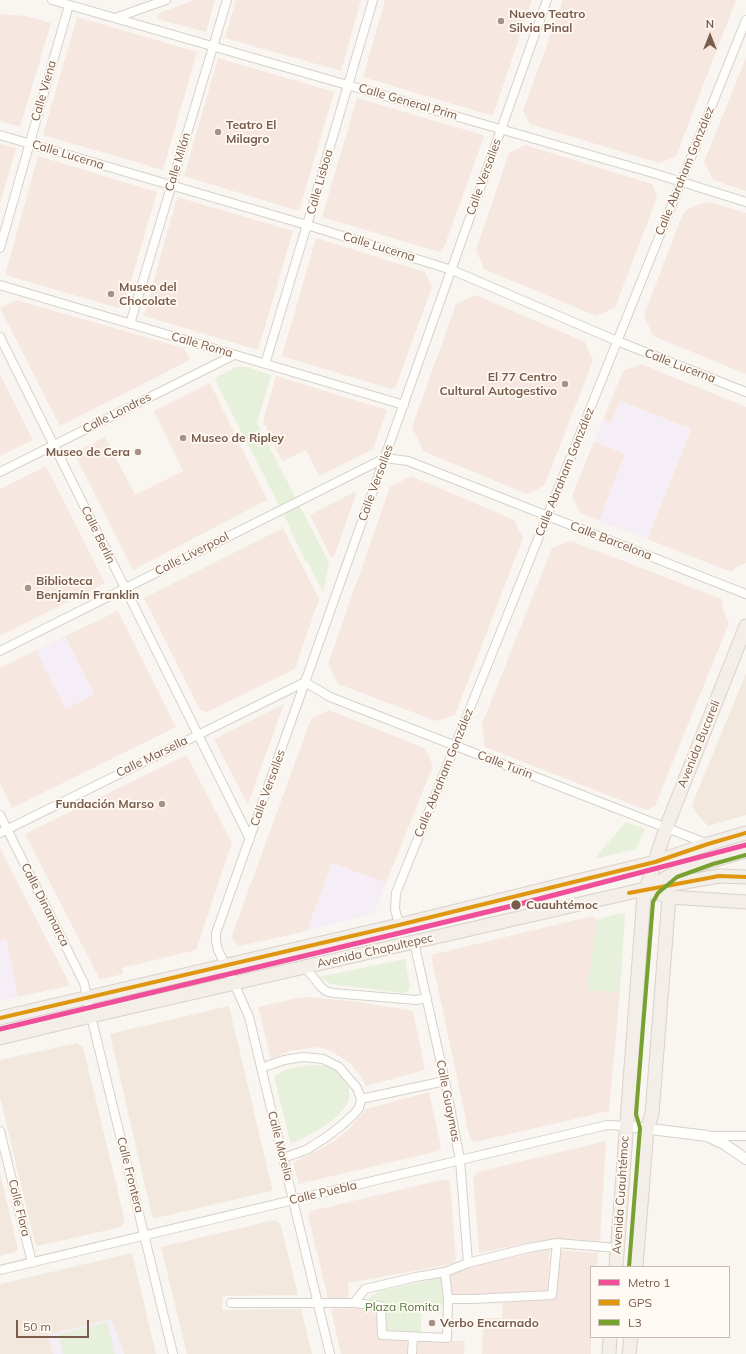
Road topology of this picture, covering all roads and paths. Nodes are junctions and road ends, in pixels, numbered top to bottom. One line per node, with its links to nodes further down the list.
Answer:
1 (52, 0): 6 (street, Calle General Prim)
2 (166, 0): 7 (street)
3 (227, 0): 9 (street, Calle Milán)
4 (373, 0): 10 (street, Calle Lisboa)
5 (548, 0): 11 (street, Calle Versalles)
6 (69, 5): 7 (street, Calle General Prim); 13 (street, Calle Viena)
7 (115, 18): 9 (street, Calle General Prim)
8 (746, 20): 14 (street, Calle Abraham González)
9 (213, 46): 10 (street, Calle General Prim); 15 (street, Calle Milán)
10 (349, 85): 11 (street, Calle General Prim); 17 (street, Calle Lisboa)
11 (502, 129): 14 (street, Calle General Prim); 19 (street, Calle Versalles)
12 (0, 135): 13 (street, Calle Lucerna)
13 (30, 144): 15 (street, Calle Lucerna); 18 (street, Calle Viena)
14 (682, 181): 16 (street, Calle General Prim); 23 (street, Calle Abraham González)
15 (171, 186): 17 (street, Calle Lucerna); 21 (street, Calle Milán)
16 (746, 202)
17 (308, 225): 19 (street, Calle Lucerna); 25 (street, Calle Lisboa)
18 (0, 248)
19 (452, 270): 23 (street, Calle Lucerna); 27 (street, Calle Versalles)
20 (0, 285): 21 (street, Calle Roma)
21 (130, 324): 24 (street, Calle Roma)
22 (0, 337): 28 (street, Calle Berlín)
23 (617, 341): 26 (street, Calle Lucerna); 31 (street, Calle Abraham González)
24 (234, 355): 25 (street, Calle Roma); 28 (street, Calle Londres)
25 (265, 364): 27 (street, Calle Roma)
26 (746, 392)
27 (404, 405): 29 (street, Calle Versalles)
28 (54, 445): 30 (street, Calle Londres); 32 (street, Calle Berlín)
29 (385, 458): 31 (street, Calle Barcelona); 32 (street, Calle Liverpool); 36 (street, Calle Versalles)
30 (0, 472)
31 (547, 516): 33 (street, Calle Barcelona); 38 (street, Calle Abraham González)
32 (125, 588): 35 (street, Calle Liverpool); 37 (street, Calle Berlín)
33 (746, 594)
34 (746, 626): 40 (main road, Avenida Bucareli)
35 (0, 651)
36 (305, 682): 37 (street, Calle Marsella); 38 (street, Calle Turin); 43 (street, Calle Versalles)
37 (198, 735): 41 (street, Calle Marsella); 43 (street, Calle Berlín)
38 (455, 746): 40 (street, Calle Turin); 51 (street, Calle Abraham González)
39 (0, 815): 41 (street, Calle Dinamarca)
40 (666, 828): 44 (street, Calle Turin); 46 (main road, Avenida Bucareli)
41 (4, 831): 56 (street, Calle Dinamarca)
42 (746, 833): 44 (main road, Avenida Chapultepec)
43 (250, 839): 53 (street, Calle Versalles)
44 (708, 844): 46 (main road, Avenida Chapultepec)
45 (746, 851): 48 (main road, Avenida Chapultepec)
46 (655, 862): 48 (main road, Avenida Cuauhtémoc); 51 (main road, Avenida Chapultepec)
47 (746, 877): 48 (main road)
48 (645, 889): 49 (main road); 52 (main road, Avenida Chapultepec); 64 (main road, Avenida Cuauhtémoc)
49 (669, 898): 50 (main road); 65 (main road, Avenida Cuauhtémoc)
50 (746, 902)
51 (400, 925): 53 (main road, Avenida Chapultepec)
52 (414, 942): 54 (main road, Avenida Chapultepec); 57 (street, Calle Guaymas)
53 (225, 965): 55 (street, Calle Morelia); 56 (main road, Avenida Chapultepec)
54 (305, 967): 55 (main road, Avenida Chapultepec); 57 (street)
55 (234, 983): 58 (main road, Avenida Chapultepec); 61 (street, Calle Morelia)
56 (86, 997): 58 (street, Calle Frontera); 59 (main road, Avenida Chapultepec)
57 (427, 998): 62 (street, Calle Guaymas)
58 (91, 1016): 60 (main road, Avenida Chapultepec); 73 (street, Calle Frontera)
59 (0, 1018)
60 (0, 1038)
61 (261, 1068): 63 (street); 69 (street, Calle Morelia)
62 (445, 1081): 63 (street); 71 (street, Calle Guaymas)
63 (362, 1099): 69 (street)
64 (627, 1126): 65 (street, Calle Puebla); 71 (street, Calle Puebla); 75 (main road, Avenida Cuauhtémoc)
65 (647, 1129): 67 (street, Calle Puebla); 79 (main road, Avenida Cuauhtémoc)
66 (0, 1131): 76 (street, Calle Flora)
67 (707, 1136): 68 (street); 70 (street, Calle Puebla)
68 (746, 1136)
69 (283, 1158): 72 (street, Calle Morelia)
70 (746, 1159)
71 (460, 1160): 72 (street, Calle Puebla); 77 (street, Calle Guaymas)
72 (293, 1200): 73 (street, Calle Puebla); 83 (street, Calle Morelia)
73 (145, 1236): 76 (street, Calle Puebla); 89 (street, Calle Frontera)
74 (557, 1243): 75 (street); 77 (street); 82 (street)
75 (617, 1248): 78 (main road, Avenida Cuauhtémoc)
76 (32, 1263): 80 (street, Calle Puebla)
77 (468, 1263): 81 (street)
78 (616, 1266)
79 (636, 1266)
80 (0, 1270)
81 (445, 1272): 82 (street); 85 (street)
82 (448, 1299): 86 (street)
83 (317, 1302): 84 (street); 85 (street); 90 (street, Calle Morelia)
84 (231, 1303)
85 (354, 1303): 86 (street)
86 (413, 1337): 91 (street)
87 (610, 1338): 92 (main road)
88 (631, 1338): 93 (main road)
89 (173, 1354)
90 (330, 1354)
91 (412, 1354)
92 (609, 1354)
93 (629, 1354)

